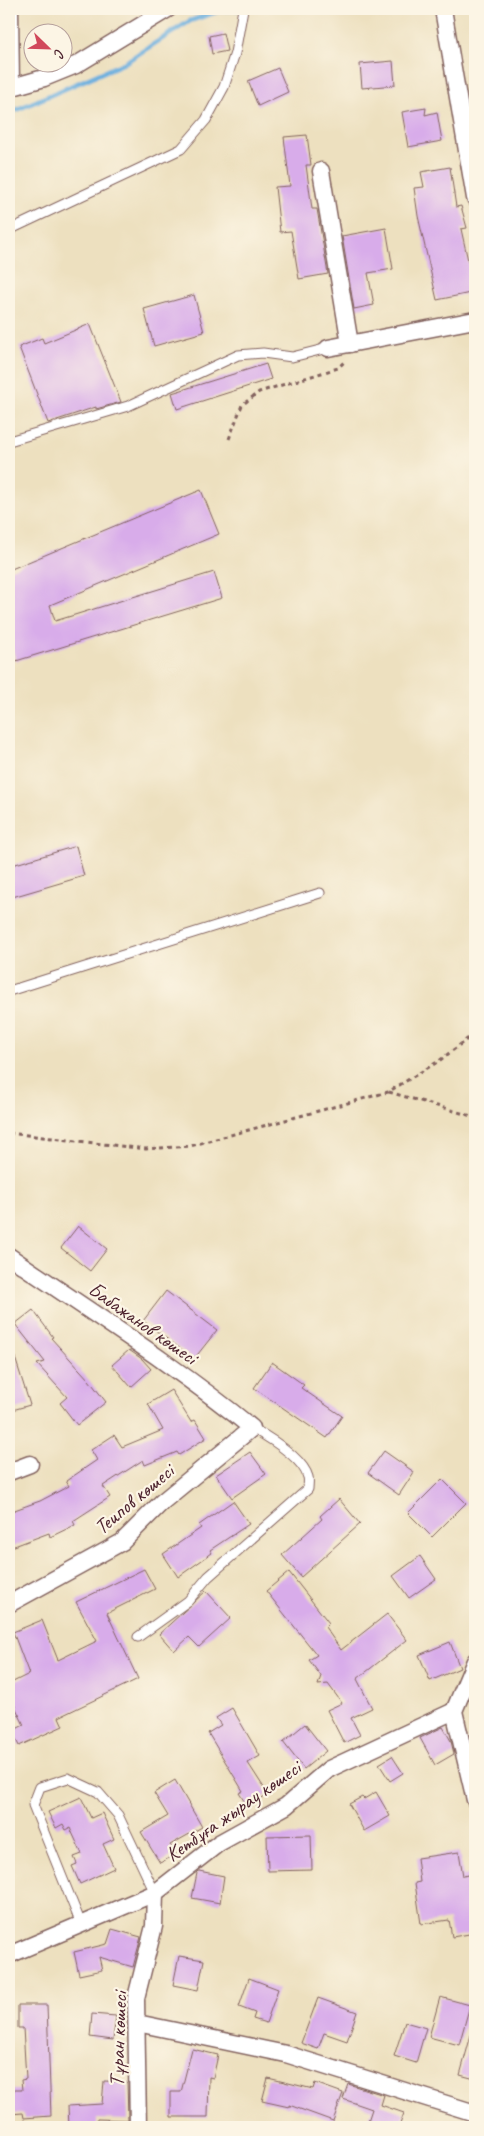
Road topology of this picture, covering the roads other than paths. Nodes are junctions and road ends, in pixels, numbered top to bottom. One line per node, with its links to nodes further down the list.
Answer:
1 (10, 9): 5 (street)
2 (168, 9): 5 (street)
3 (243, 9): 8 (lane)
4 (443, 9): 7 (street)
5 (10, 87)
6 (321, 171): 10 (street)
7 (475, 198)
8 (9, 230)
9 (475, 320): 10 (street)
10 (350, 344): 11 (street)
11 (328, 348): 12 (lane)
12 (9, 442)
13 (320, 893): 14 (lane)
14 (9, 991)
15 (9, 1256): 16 (street, Бабажанов көшесі)
16 (252, 1428): 19 (street, Теипов көшесі); 20 (lane)
17 (30, 1464): 18 (street)
18 (9, 1472)
19 (9, 1604)
20 (138, 1637)
21 (475, 1661): 22 (street)
22 (454, 1711): 23 (street); 24 (street, Кетбұға жырау көшесі)
23 (475, 1800)
24 (154, 1893): 25 (street, Кетбұға жырау көшесі); 25 (lane); 27 (street, Тұран көшесі)
25 (81, 1924): 26 (street, Кетбұға жырау көшесі)
26 (9, 1955)
27 (137, 2023): 28 (street); 29 (street, Тұран көшесі)
28 (475, 2113)
29 (138, 2127)

